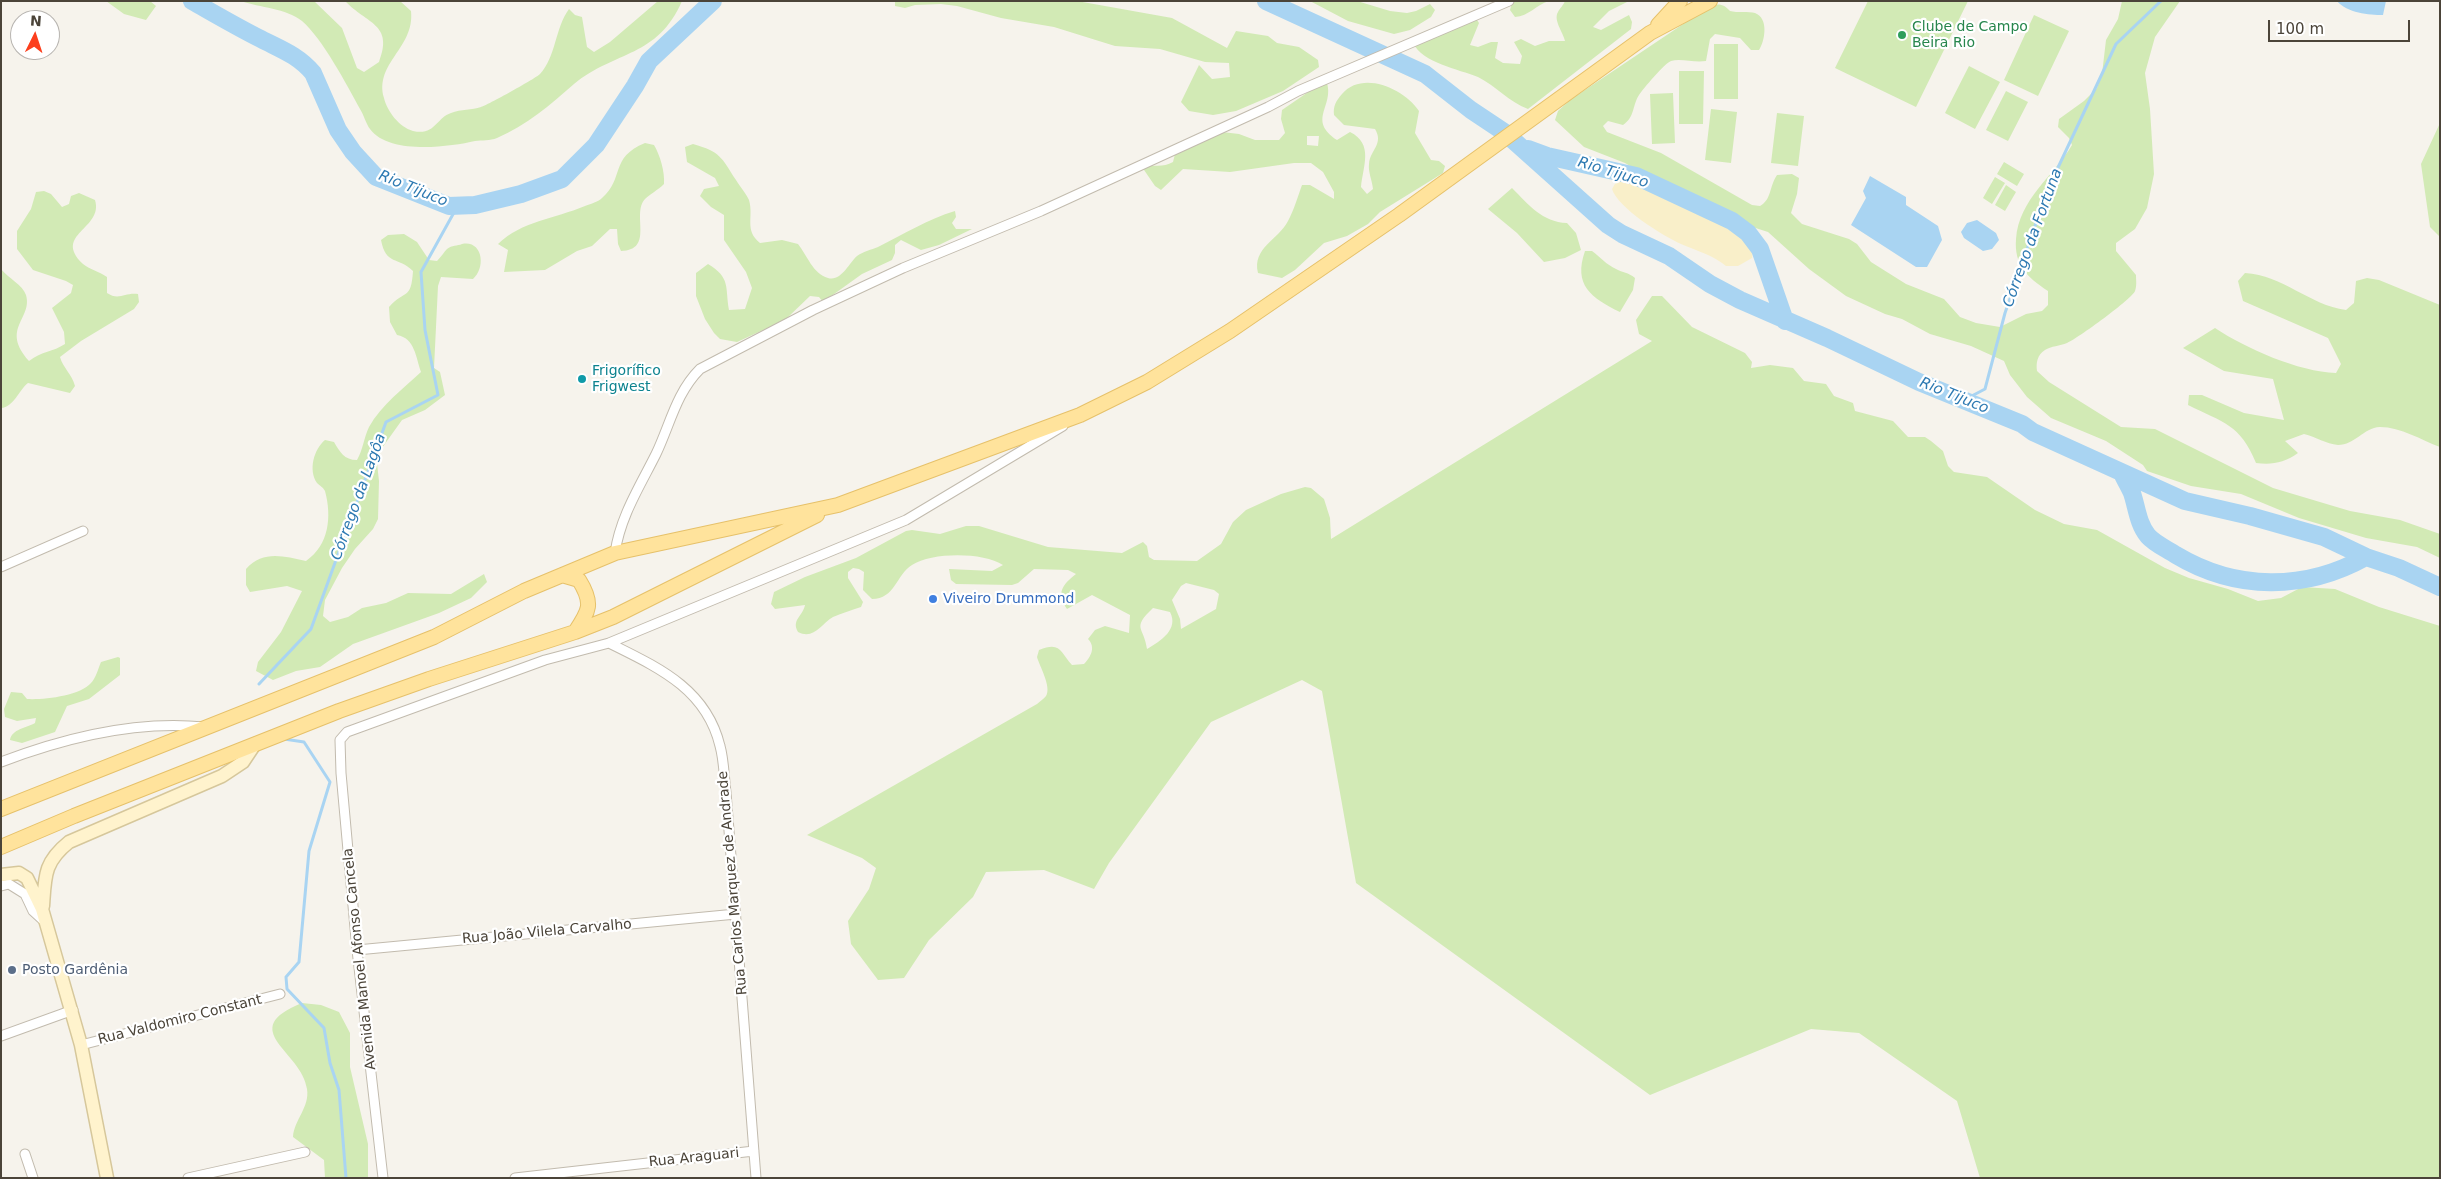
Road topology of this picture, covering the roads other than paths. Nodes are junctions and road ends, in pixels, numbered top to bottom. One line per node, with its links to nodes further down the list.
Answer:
1 (1509, 1): 8 (street)
2 (1680, 1): 4 (main road)
3 (1710, 1): 4 (main road)
4 (1650, 33): 5 (main road)
5 (1080, 415): 6 (main road); 12 (street)
6 (838, 505): 8 (main road); 11 (main road)
7 (83, 531): 9 (street)
8 (616, 553): 10 (main road)
9 (1, 567)
10 (562, 574): 11 (main road); 13 (main road)
11 (575, 632): 14 (main road)
12 (609, 643): 21 (street, Rua Carlos Marquez de Andrade); 23 (street, Avenida Manoel Afonso Cancela)
13 (206, 727): 15 (street); 16 (main road)
14 (255, 744): 17 (main road); 20 (main road)
15 (1, 762)
16 (1, 809)
17 (1, 847)
18 (1, 875): 20 (main road)
19 (1, 886): 22 (street)
20 (42, 909): 22 (main road)
21 (736, 914): 23 (street, Rua João Vilela Carvalho); 28 (street, Rua Carlos Marquez de Andrade)
22 (47, 923): 25 (main road)
23 (357, 950): 34 (street, Avenida Manoel Afonso Cancela)
24 (280, 994): 27 (street, Rua Valdomiro Constant)
25 (73, 1010): 26 (street); 27 (main road)
26 (1, 1036)
27 (81, 1046): 32 (main road)
28 (754, 1151): 35 (street, Rua Araguari); 36 (street, Rua Carlos Marquez de Andrade)
29 (305, 1152): 33 (street)
30 (25, 1154): 31 (street)
31 (33, 1178)
32 (107, 1178)
33 (188, 1178)
34 (383, 1178)
35 (514, 1178)
36 (756, 1178)

